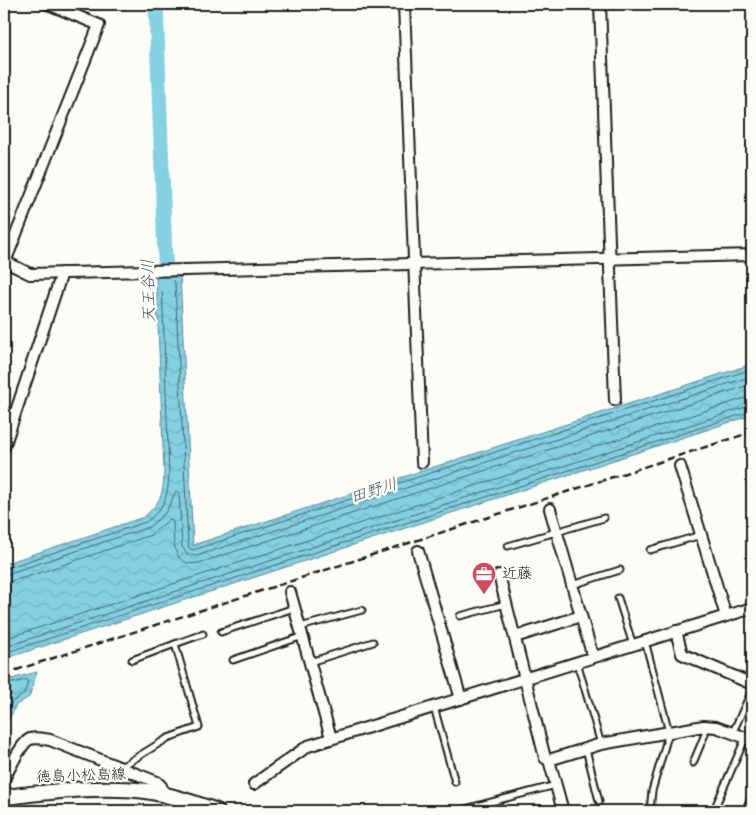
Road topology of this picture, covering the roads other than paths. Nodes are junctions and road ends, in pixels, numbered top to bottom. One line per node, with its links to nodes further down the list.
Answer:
1 (48, 4): 6 (street)
2 (404, 4): 7 (street)
3 (600, 4): 5 (street)
4 (752, 255): 5 (street)
5 (610, 259): 7 (street); 9 (street)
6 (5, 262): 8 (street)
7 (413, 264): 8 (street); 11 (street)
8 (62, 273): 10 (street)
9 (615, 400)
10 (4, 447)
11 (422, 462)
12 (680, 466): 16 (street)
13 (550, 509): 15 (street)
14 (604, 518): 15 (lane)
15 (556, 532): 17 (lane); 22 (street)
16 (701, 535): 18 (lane); 31 (street)
17 (508, 546)
18 (650, 550)
19 (418, 551): 49 (street)
20 (620, 570): 22 (lane)
21 (499, 575): 25 (street)
22 (572, 585): 30 (street)
23 (290, 592): 26 (street)
24 (618, 598): 40 (lane)
25 (506, 604): 29 (lane); 36 (street)
26 (295, 608): 32 (street); 34 (lane)
27 (752, 608): 31 (street)
28 (362, 610): 32 (lane)
29 (460, 616)
30 (581, 616): 36 (street); 41 (street)
31 (726, 616): 33 (street)
32 (301, 631): 43 (lane); 44 (street)
33 (676, 631): 37 (street); 47 (street)
34 (221, 632)
35 (203, 634): 39 (lane)
36 (515, 637): 46 (street)
37 (645, 641): 40 (street); 52 (lane)
38 (373, 642): 44 (lane)
39 (175, 644): 42 (lane); 60 (lane)
40 (632, 645): 41 (street)
41 (592, 657): 45 (street)
42 (132, 660)
43 (233, 660)
44 (310, 662): 54 (street)
45 (577, 662): 46 (street); 56 (lane)
46 (526, 678): 49 (street); 58 (street)
47 (752, 684)
48 (752, 690): 53 (lane)
49 (461, 699): 50 (street)
50 (434, 707): 54 (street); 62 (lane)
51 (704, 726): 52 (street); 53 (street); 59 (lane)
52 (669, 732): 56 (street); 73 (lane)
53 (733, 732): 55 (street)
54 (331, 738): 63 (street)
55 (749, 739): 69 (lane)
56 (601, 744): 57 (street)
57 (586, 749): 58 (street); 68 (lane)
58 (549, 760): 64 (street)
59 (693, 763)
60 (121, 768): 61 (street); 65 (street)
61 (4, 779)
62 (455, 782)
63 (254, 784)
64 (556, 785): 70 (lane); 72 (street)
65 (164, 794): 67 (main road, 徳島小松島線); 71 (main road, 徳島小松島線)
66 (752, 795): 74 (lane)
67 (4, 798)
68 (599, 801)
69 (716, 805)
70 (461, 810)
71 (217, 811)
72 (563, 811)
73 (650, 811)
74 (745, 811)

